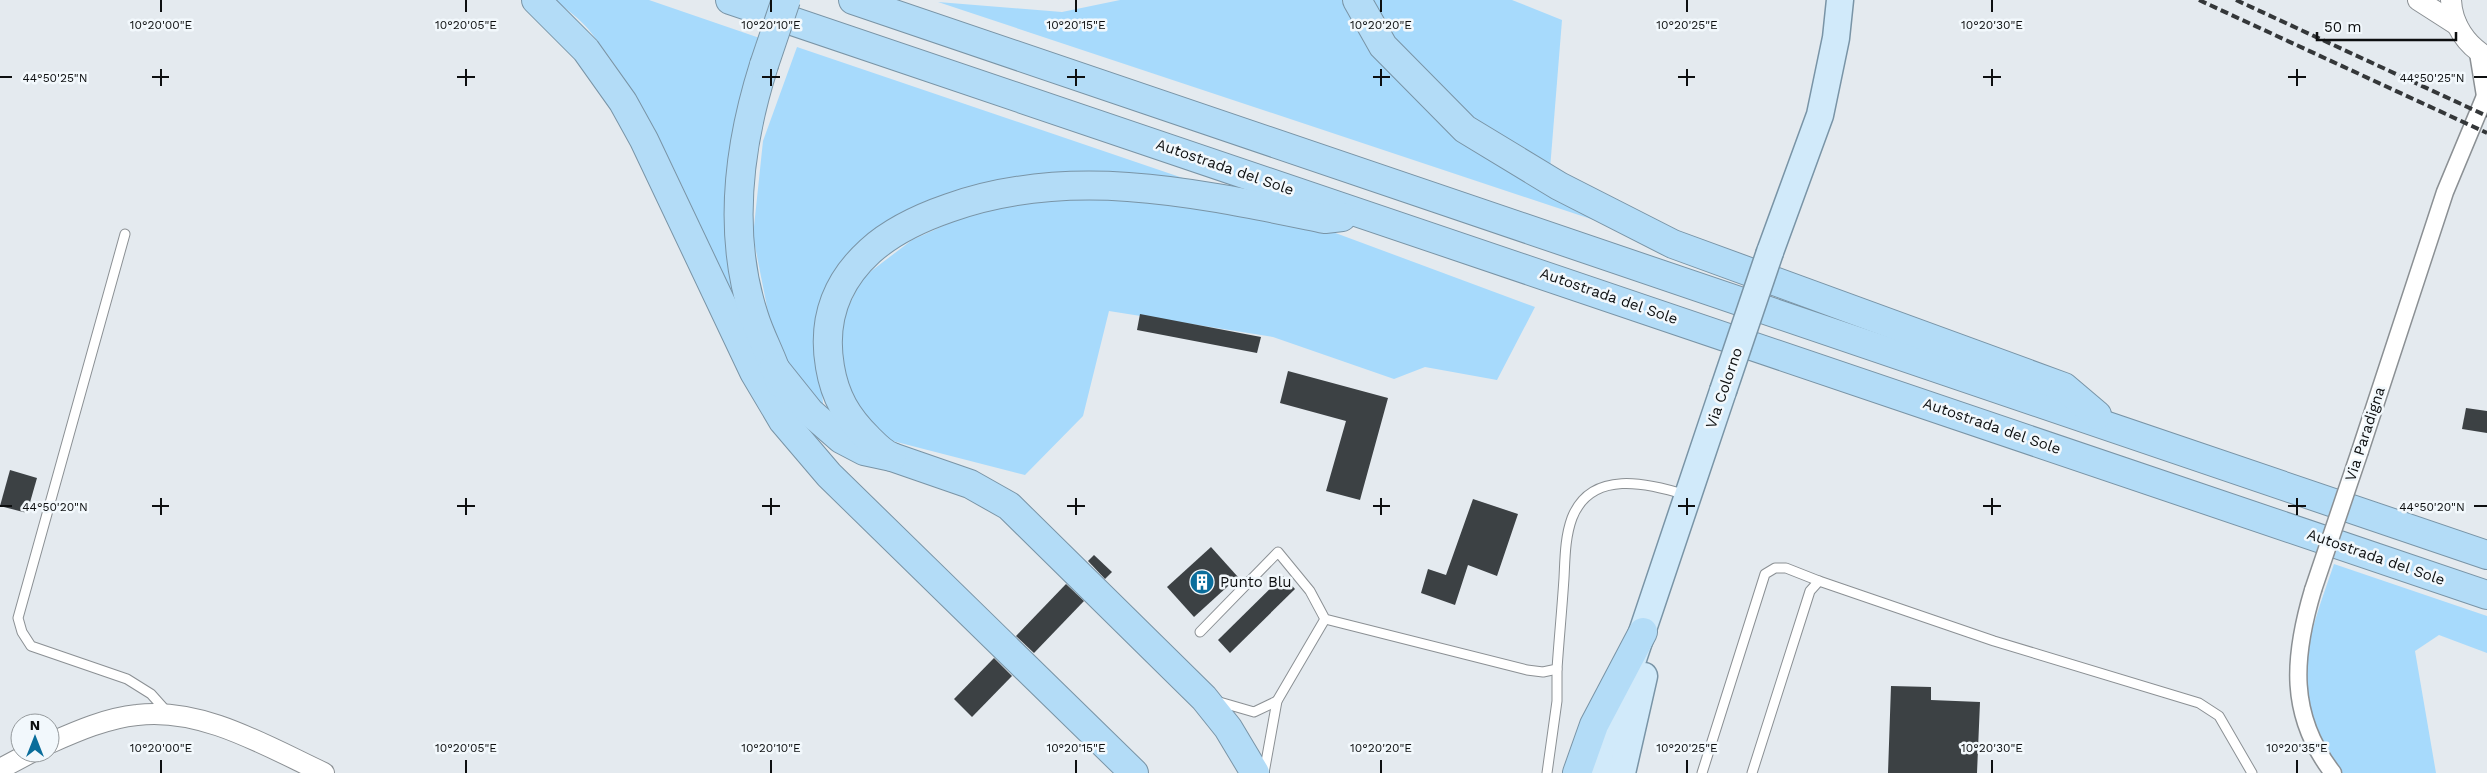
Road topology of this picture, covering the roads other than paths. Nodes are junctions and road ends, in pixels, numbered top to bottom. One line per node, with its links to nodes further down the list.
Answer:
1 (536, 0): 17 (highway)
2 (730, 0): 13 (highway, Autostrada del Sole)
3 (786, 0): 15 (highway, bridge)
4 (853, 0): 16 (highway)
5 (1357, 0): 16 (highway)
6 (1840, 0): 19 (main road, Via Colorno, bridge)
7 (2418, 0): 9 (street)
8 (2451, 0): 9 (street, Via Paradigna)
9 (2457, 25): 10 (street, Via Paradigna)
10 (2469, 43): 11 (street, Via Paradigna); 12 (street, Via Paradigna)
11 (2487, 57)
12 (2486, 95): 45 (street, Via Paradigna, bridge)
13 (1368, 216): 18 (highway); 23 (highway, Autostrada del Sole)
14 (125, 234): 30 (lane)
15 (774, 367): 17 (highway); 18 (highway)
16 (2110, 425): 21 (highway)
17 (807, 449): 35 (highway)
18 (892, 457): 28 (highway)
19 (1688, 496): 20 (main road, Via Colorno); 27 (lane)
20 (1680, 522): 26 (main road, Via Colorno); 41 (main road)
21 (2487, 555)
22 (1818, 581): 42 (lane); 43 (lane); 44 (lane)
23 (2487, 595)
24 (1325, 619): 25 (lane); 27 (lane); 29 (lane)
25 (1200, 632)
26 (1642, 632): 39 (highway); 40 (main road, Via Colorno)
27 (1558, 670): 38 (lane)
28 (1204, 698): 29 (lane); 36 (highway)
29 (1277, 701): 37 (lane)
30 (170, 715): 31 (street); 34 (street)
31 (60, 739)
32 (11, 763): 33 (street)
33 (0, 769)
34 (324, 773)
35 (1134, 773)
36 (1255, 773)
37 (1264, 773)
38 (1547, 773)
39 (1577, 773)
40 (1598, 773)
41 (1622, 773)
42 (1702, 773)
43 (1752, 773)
44 (2252, 773)
45 (2333, 773)

